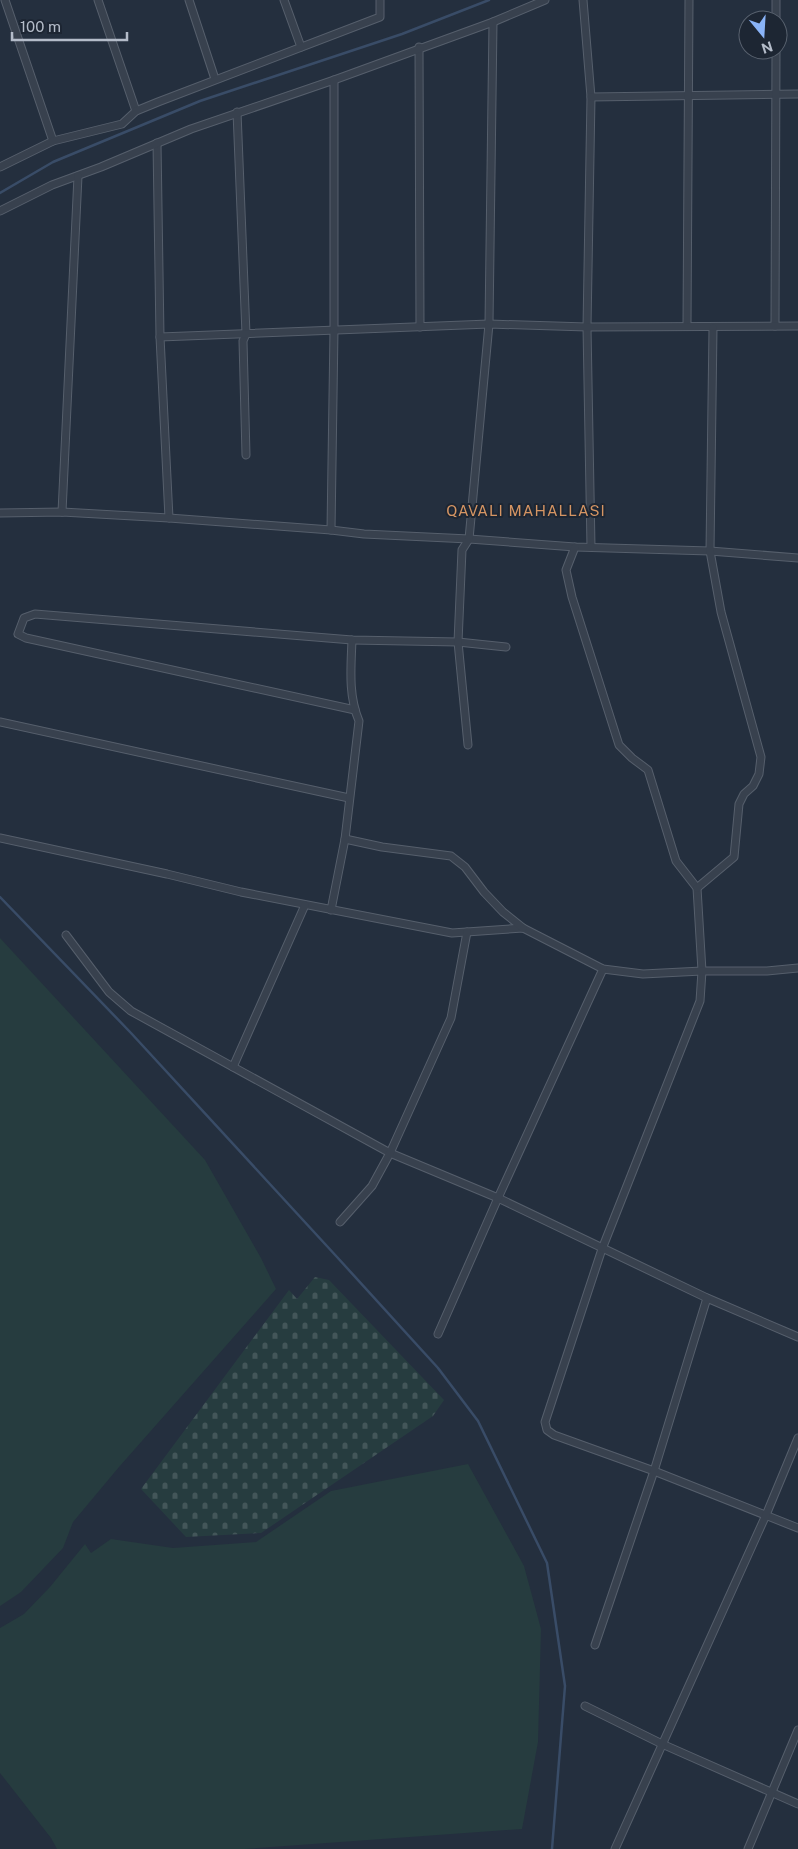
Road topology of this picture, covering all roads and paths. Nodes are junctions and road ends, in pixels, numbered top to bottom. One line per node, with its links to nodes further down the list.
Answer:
1 (5, 0): 21 (street)
2 (98, 0): 19 (street)
3 (189, 0): 13 (street)
4 (284, 0): 10 (street)
5 (380, 0): 10 (street)
6 (545, 0): 9 (street)
7 (583, 0): 18 (street)
8 (689, 0): 16 (street)
9 (492, 22): 11 (street); 26 (street)
10 (301, 47): 13 (street)
11 (419, 47): 14 (street); 30 (street)
12 (776, 60): 17 (street)
13 (216, 79): 19 (street)
14 (334, 80): 20 (street); 33 (street)
15 (798, 94): 17 (street)
16 (687, 96): 17 (street); 18 (street); 27 (street)
17 (776, 96): 28 (street)
18 (591, 97): 31 (street)
19 (136, 111): 21 (street)
20 (237, 112): 22 (street); 34 (street)
21 (53, 141): 23 (street)
22 (156, 143): 24 (street); 35 (street)
23 (0, 167)
24 (78, 176): 25 (street); 37 (street)
25 (0, 211)
26 (489, 324): 30 (street); 31 (street); 41 (street)
27 (687, 326): 31 (street); 32 (street)
28 (775, 326): 29 (street); 32 (street)
29 (798, 326)
30 (420, 327): 33 (street)
31 (588, 327): 43 (street)
32 (714, 328): 44 (street)
33 (334, 330): 34 (street); 40 (street)
34 (246, 334): 35 (street); 36 (street)
35 (160, 337): 39 (street)
36 (246, 455)
37 (62, 512): 38 (street); 39 (street)
38 (0, 513)
39 (169, 518): 40 (street)
40 (331, 530): 41 (street)
41 (469, 539): 42 (street); 47 (street)
42 (575, 547): 43 (street); 55 (street)
43 (590, 547): 44 (street)
44 (710, 551): 45 (street); 55 (street)
45 (798, 558)
46 (352, 640): 47 (street); 49 (street); 49 (street)
47 (458, 642): 48 (street); 51 (street)
48 (506, 647)
49 (355, 710): 52 (street)
50 (0, 722): 52 (street)
51 (468, 745)
52 (349, 798): 54 (street)
53 (0, 838): 56 (street)
54 (345, 838): 57 (street); 58 (street)
55 (697, 888): 63 (street)
56 (305, 905): 57 (street); 64 (street)
57 (331, 910): 59 (street)
58 (523, 928): 59 (street); 62 (street)
59 (467, 932): 65 (street)
60 (66, 935): 64 (street)
61 (798, 968): 63 (street)
62 (603, 969): 63 (street); 66 (street)
63 (702, 971): 68 (street)
64 (233, 1067): 65 (street)
65 (390, 1153): 66 (street); 67 (street)
66 (498, 1198): 68 (street); 70 (street)
67 (340, 1222)
68 (602, 1248): 69 (street); 73 (street)
69 (707, 1298): 71 (street); 73 (street)
70 (438, 1334)
71 (798, 1337)
72 (798, 1438): 74 (street)
73 (654, 1470): 74 (street); 76 (street)
74 (766, 1515): 75 (street); 79 (street)
75 (798, 1528)
76 (595, 1645)
77 (585, 1706): 79 (street)
78 (798, 1730): 80 (street)
79 (662, 1744): 80 (street); 82 (street)
80 (772, 1793): 81 (street); 83 (street)
81 (798, 1804)
82 (615, 1849)
83 (748, 1849)

